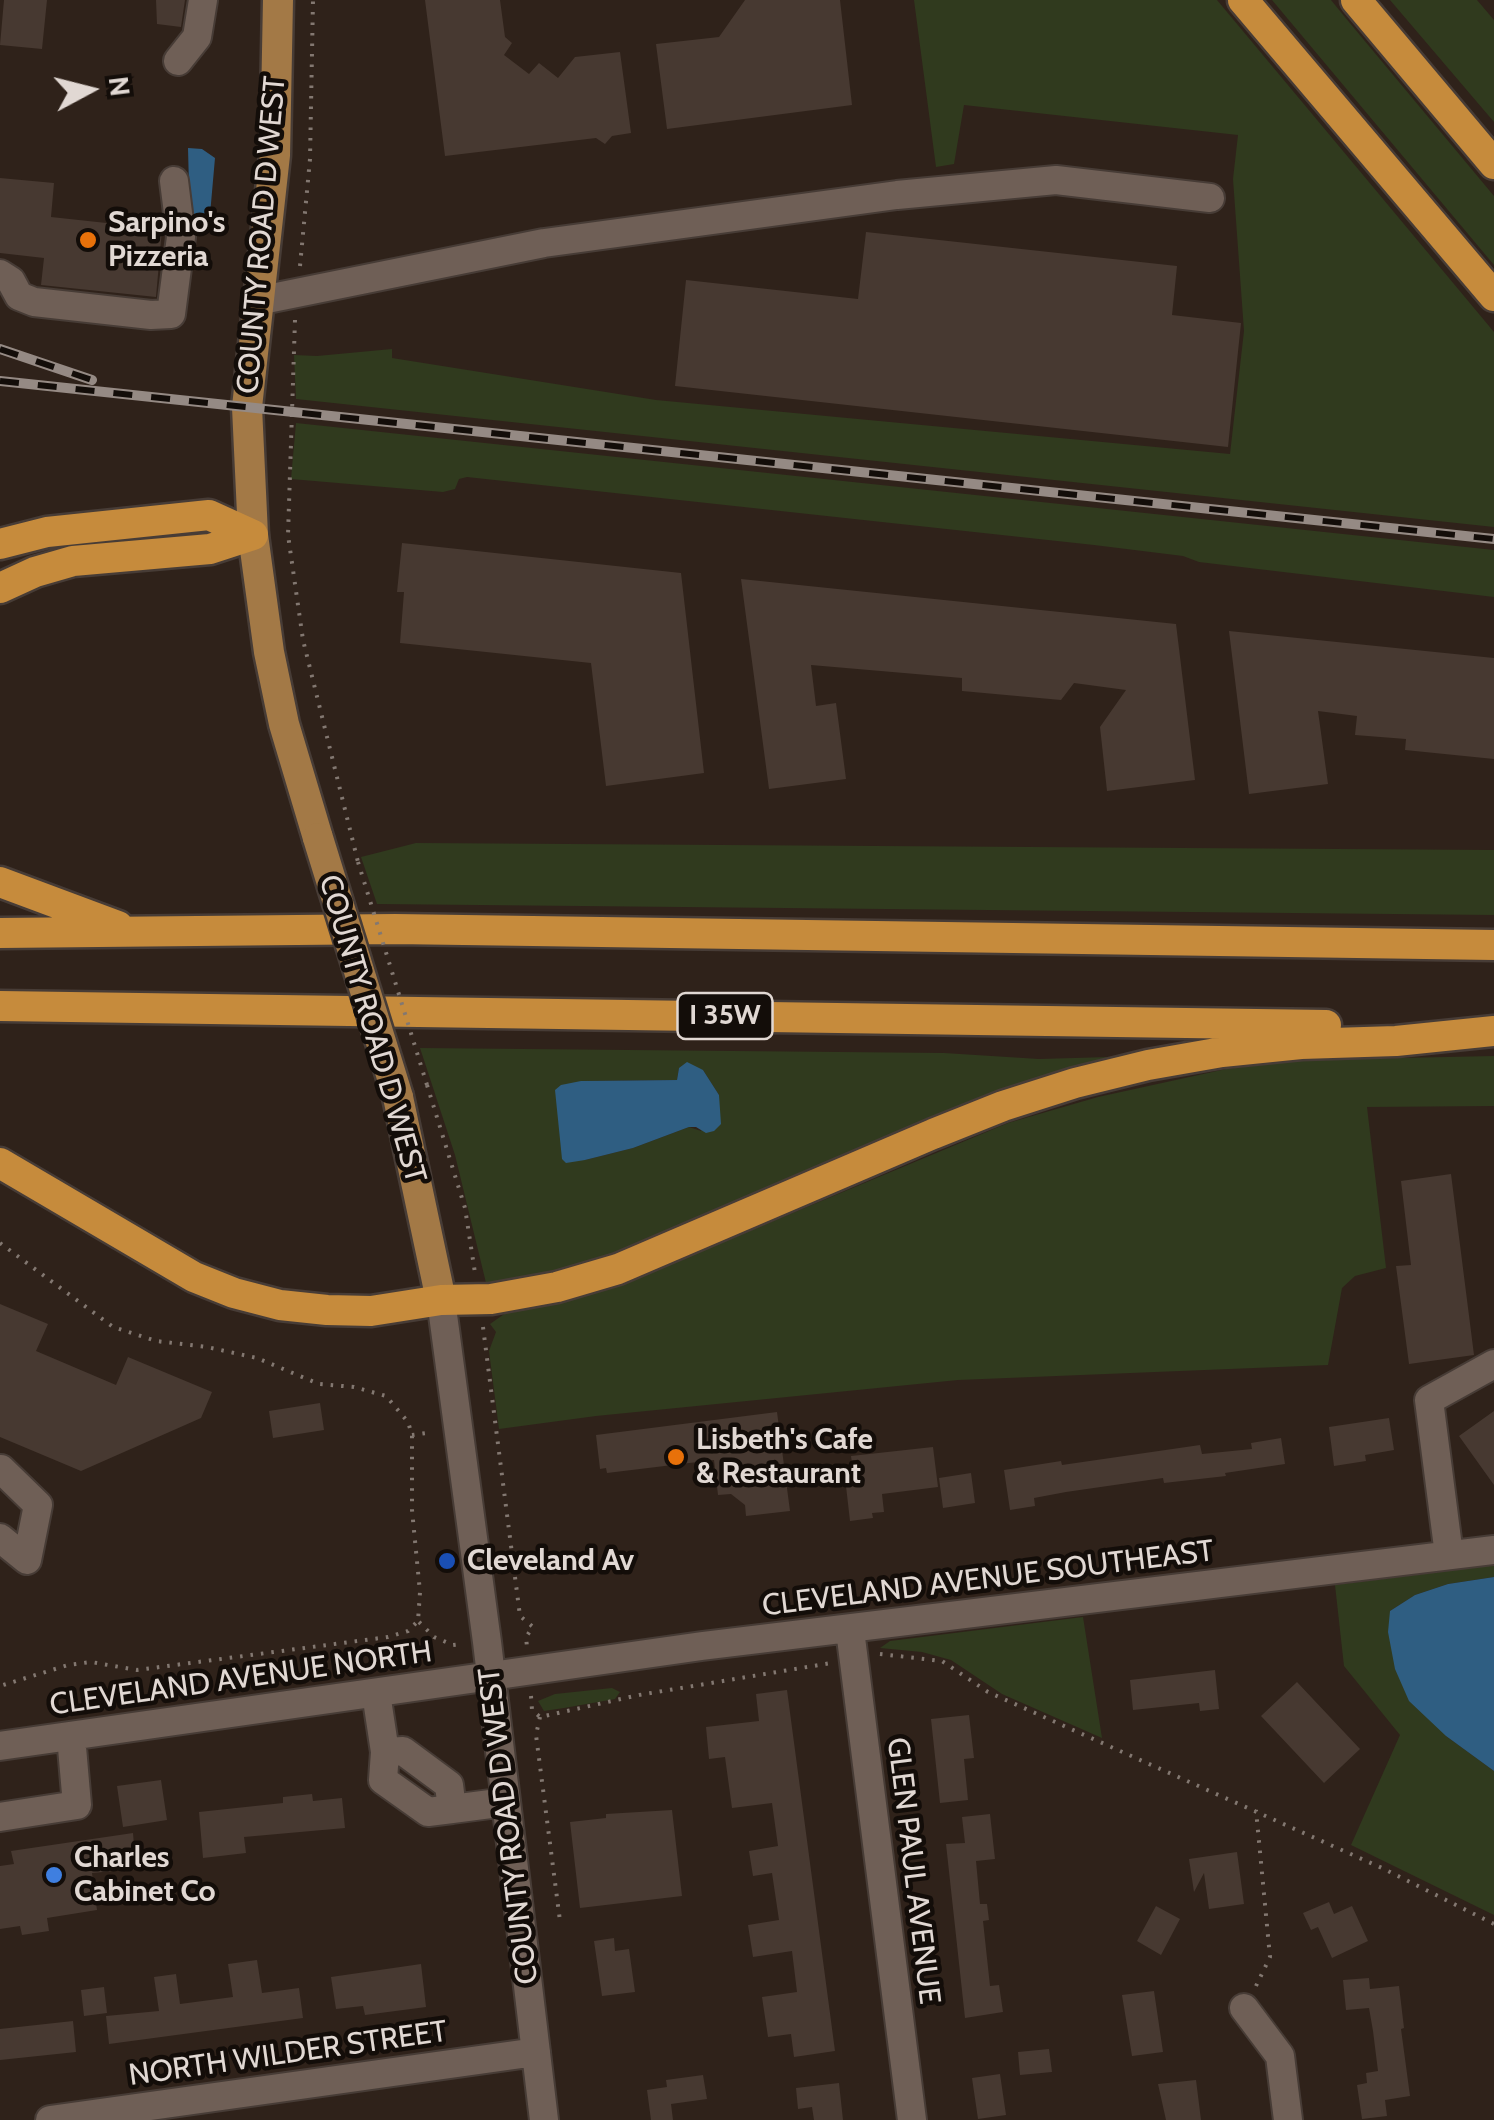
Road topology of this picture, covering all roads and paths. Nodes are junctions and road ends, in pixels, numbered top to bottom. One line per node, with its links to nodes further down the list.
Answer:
1 (202, 0): 6 (street)
2 (278, 0): 13 (main road, COUNTY ROAD D WEST)
3 (313, 0): 11 (path)
4 (1244, 0): 12 (highway)
5 (1356, 0): 7 (highway)
6 (178, 60)
7 (1494, 164)
8 (174, 182): 10 (street)
9 (1210, 198): 11 (street)
10 (0, 274)
11 (297, 294): 13 (street); 25 (path, bridge)
12 (1494, 296)
13 (257, 301): 14 (main road, COUNTY ROAD D WEST)
14 (253, 535): 15 (highway); 16 (highway); 26 (main road, COUNTY ROAD D WEST, bridge)
15 (0, 544)
16 (0, 588)
17 (0, 882): 18 (highway)
18 (135, 932): 19 (highway); 20 (highway)
19 (0, 933)
20 (1494, 945)
21 (0, 1006): 22 (highway, I 35W)
22 (1494, 1029): 25 (highway)
23 (0, 1163): 26 (highway)
24 (0, 1244): 29 (path)
25 (479, 1299): 26 (highway); 36 (path)
26 (441, 1300): 39 (street, COUNTY ROAD D WEST)
27 (1494, 1364): 33 (street)
28 (426, 1432): 29 (path)
29 (412, 1434): 34 (path)
30 (1, 1469): 31 (street)
31 (0, 1538)
32 (1494, 1550): 33 (street, CLEVELAND AVENUE SOUTHEAST)
33 (1449, 1555): 35 (street, CLEVELAND AVENUE SOUTHEAST)
34 (418, 1622): 37 (path); 40 (path)
35 (850, 1630): 38 (street, GLEN PAUL AVENUE); 39 (street, CLEVELAND AVENUE SOUTHEAST)
36 (526, 1637)
37 (453, 1645)
38 (854, 1659): 43 (path); 47 (path); 55 (street, GLEN PAUL AVENUE)
39 (491, 1677): 41 (street, CLEVELAND AVENUE NORTH); 46 (street, COUNTY ROAD D WEST)
40 (0, 1686)
41 (376, 1693): 44 (street, CLEVELAND AVENUE NORTH); 46 (street)
42 (532, 1710): 43 (path)
43 (540, 1716): 49 (path)
44 (71, 1736): 45 (street, CLEVELAND AVENUE NORTH); 48 (street)
45 (0, 1746)
46 (506, 1802): 52 (street, COUNTY ROAD D WEST)
47 (1256, 1810): 50 (path); 51 (path)
48 (0, 1817)
49 (560, 1921)
50 (1494, 1924)
51 (1244, 2008): 56 (street)
52 (536, 2052): 53 (street, NORTH WILDER STREET); 54 (street, COUNTY ROAD D WEST)
53 (50, 2120)
54 (544, 2120)
55 (912, 2120)
56 (1288, 2120)

